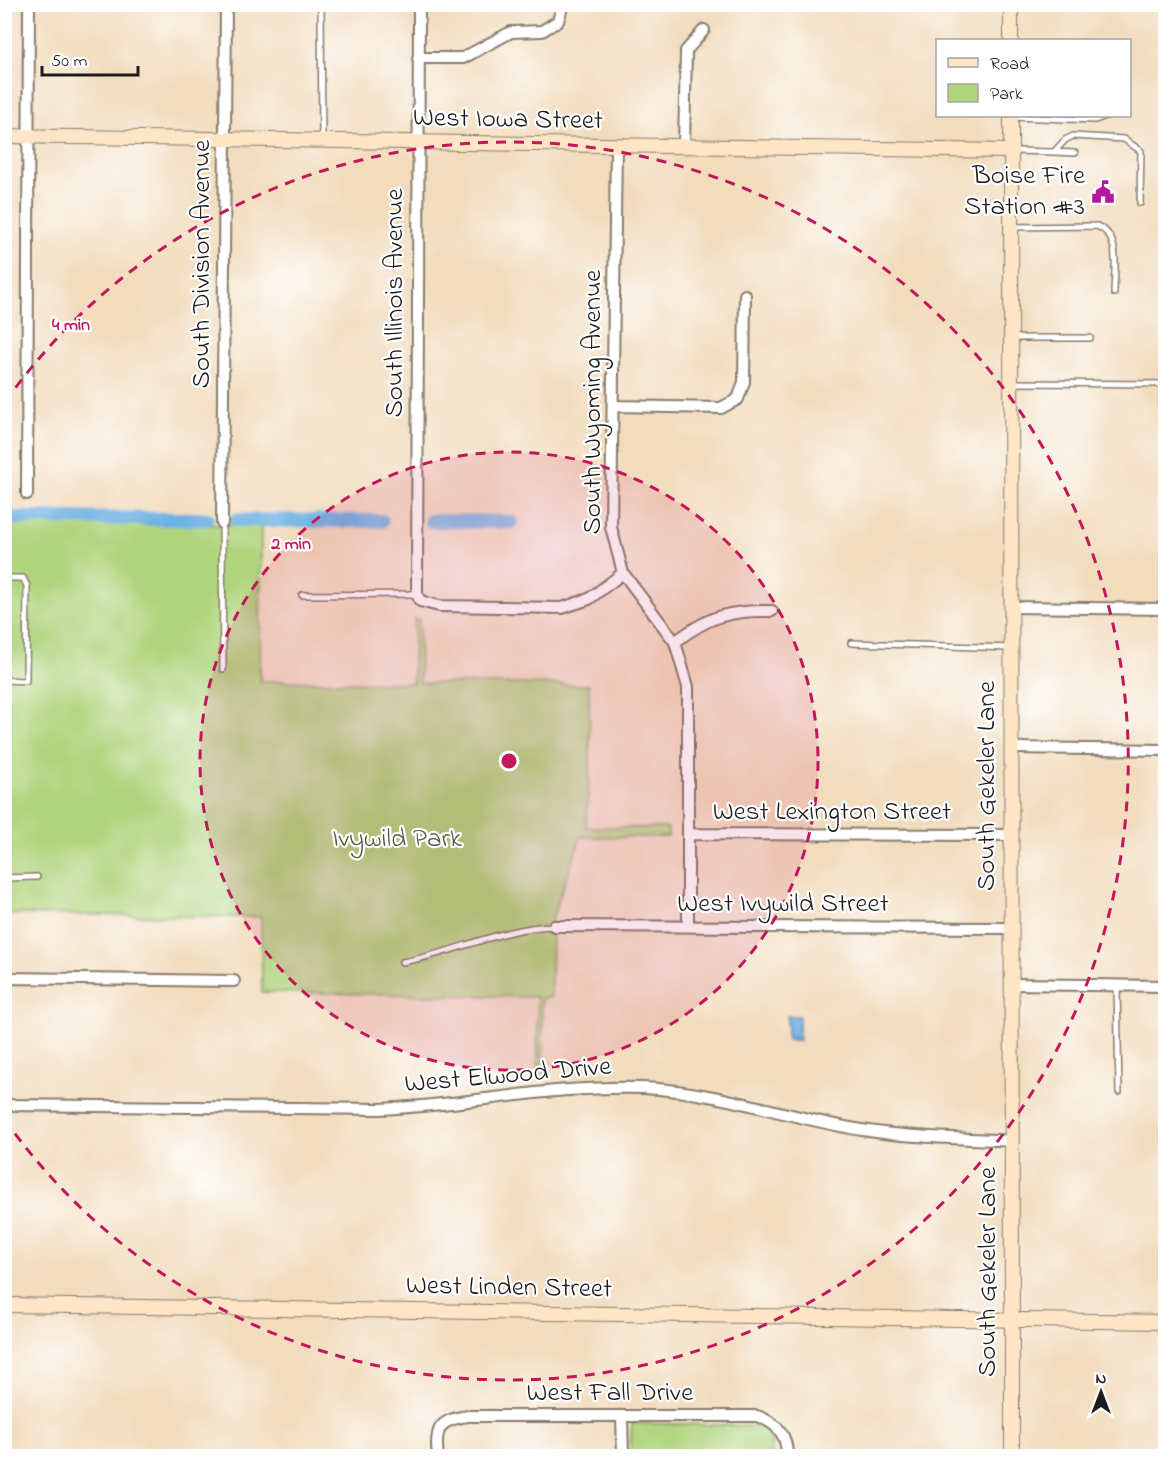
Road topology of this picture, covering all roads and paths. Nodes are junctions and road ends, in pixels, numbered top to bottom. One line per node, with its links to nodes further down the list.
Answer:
1 (29, 4): 14 (street)
2 (226, 4): 15 (street, South Division Avenue)
3 (321, 4): 16 (lane)
4 (419, 4): 9 (street, South Illinois Avenue)
5 (563, 4): 9 (street)
6 (1011, 4): 8 (street)
7 (704, 30): 19 (street)
8 (1011, 39)
9 (418, 58): 17 (street, South Illinois Avenue)
10 (1011, 117): 20 (street, South Gekeler Lane)
11 (1032, 117): 12 (lane)
12 (1103, 117)
13 (4, 136): 14 (street, West Iowa Street)
14 (29, 137): 15 (street, West Iowa Street); 32 (street)
15 (225, 139): 16 (street, West Iowa Street); 33 (street, South Division Avenue)
16 (322, 141): 17 (street, West Iowa Street)
17 (418, 142): 18 (street, West Iowa Street); 37 (street, South Illinois Avenue)
18 (616, 145): 19 (street, West Iowa Street); 31 (street, South Wyoming Avenue)
19 (684, 146): 20 (street, West Iowa Street)
20 (1011, 151): 21 (lane); 24 (street, South Gekeler Lane)
21 (1054, 152): 22 (lane); 23 (lane)
22 (1075, 153)
23 (1140, 203)
24 (1011, 228): 25 (lane); 27 (street, South Gekeler Lane)
25 (1114, 294)
26 (745, 295): 31 (street)
27 (1011, 338): 28 (lane); 30 (street, South Gekeler Lane)
28 (1090, 338)
29 (1166, 366): 30 (lane)
30 (1011, 383): 38 (street, South Gekeler Lane)
31 (614, 406): 34 (street, South Wyoming Avenue)
32 (27, 494)
33 (222, 523): 44 (lane)
34 (623, 573): 37 (street); 41 (street, South Wyoming Avenue)
35 (4, 578): 45 (lane)
36 (302, 595): 37 (lane)
37 (418, 598)
38 (1011, 607): 39 (street); 43 (street, South Gekeler Lane)
39 (1166, 609)
40 (772, 611): 41 (street)
41 (675, 642): 48 (street, South Wyoming Avenue)
42 (851, 643): 43 (lane)
43 (1011, 648): 46 (street, South Gekeler Lane)
44 (223, 669)
45 (4, 680)
46 (1011, 747): 47 (street); 49 (street, South Gekeler Lane)
47 (1166, 750)
48 (688, 834): 49 (street, West Lexington Street); 53 (street, South Wyoming Avenue)
49 (1011, 835): 54 (street, South Gekeler Lane)
50 (4, 878): 51 (lane)
51 (37, 878)
52 (554, 926): 53 (street, West Ivywild Street); 55 (lane)
53 (688, 926): 54 (street, West Ivywild Street)
54 (1011, 928): 58 (street, South Gekeler Lane)
55 (402, 962)
56 (4, 978): 57 (street)
57 (234, 981)
58 (1011, 984): 59 (street); 63 (street, South Gekeler Lane)
59 (1117, 986): 60 (street); 61 (lane)
60 (1166, 986)
61 (1119, 1092)
62 (4, 1106): 63 (street, West Elwood Drive)
63 (1012, 1141): 65 (street, South Gekeler Lane)
64 (4, 1305): 65 (street, West Linden Street)
65 (1012, 1319): 66 (street, West Linden Street); 71 (street, South Gekeler Lane)
66 (1166, 1322)
67 (622, 1416): 68 (street, West Fall Drive); 69 (street); 70 (street, West Fall Drive)
68 (438, 1456)
69 (623, 1456)
70 (786, 1456)
71 (1012, 1456)

